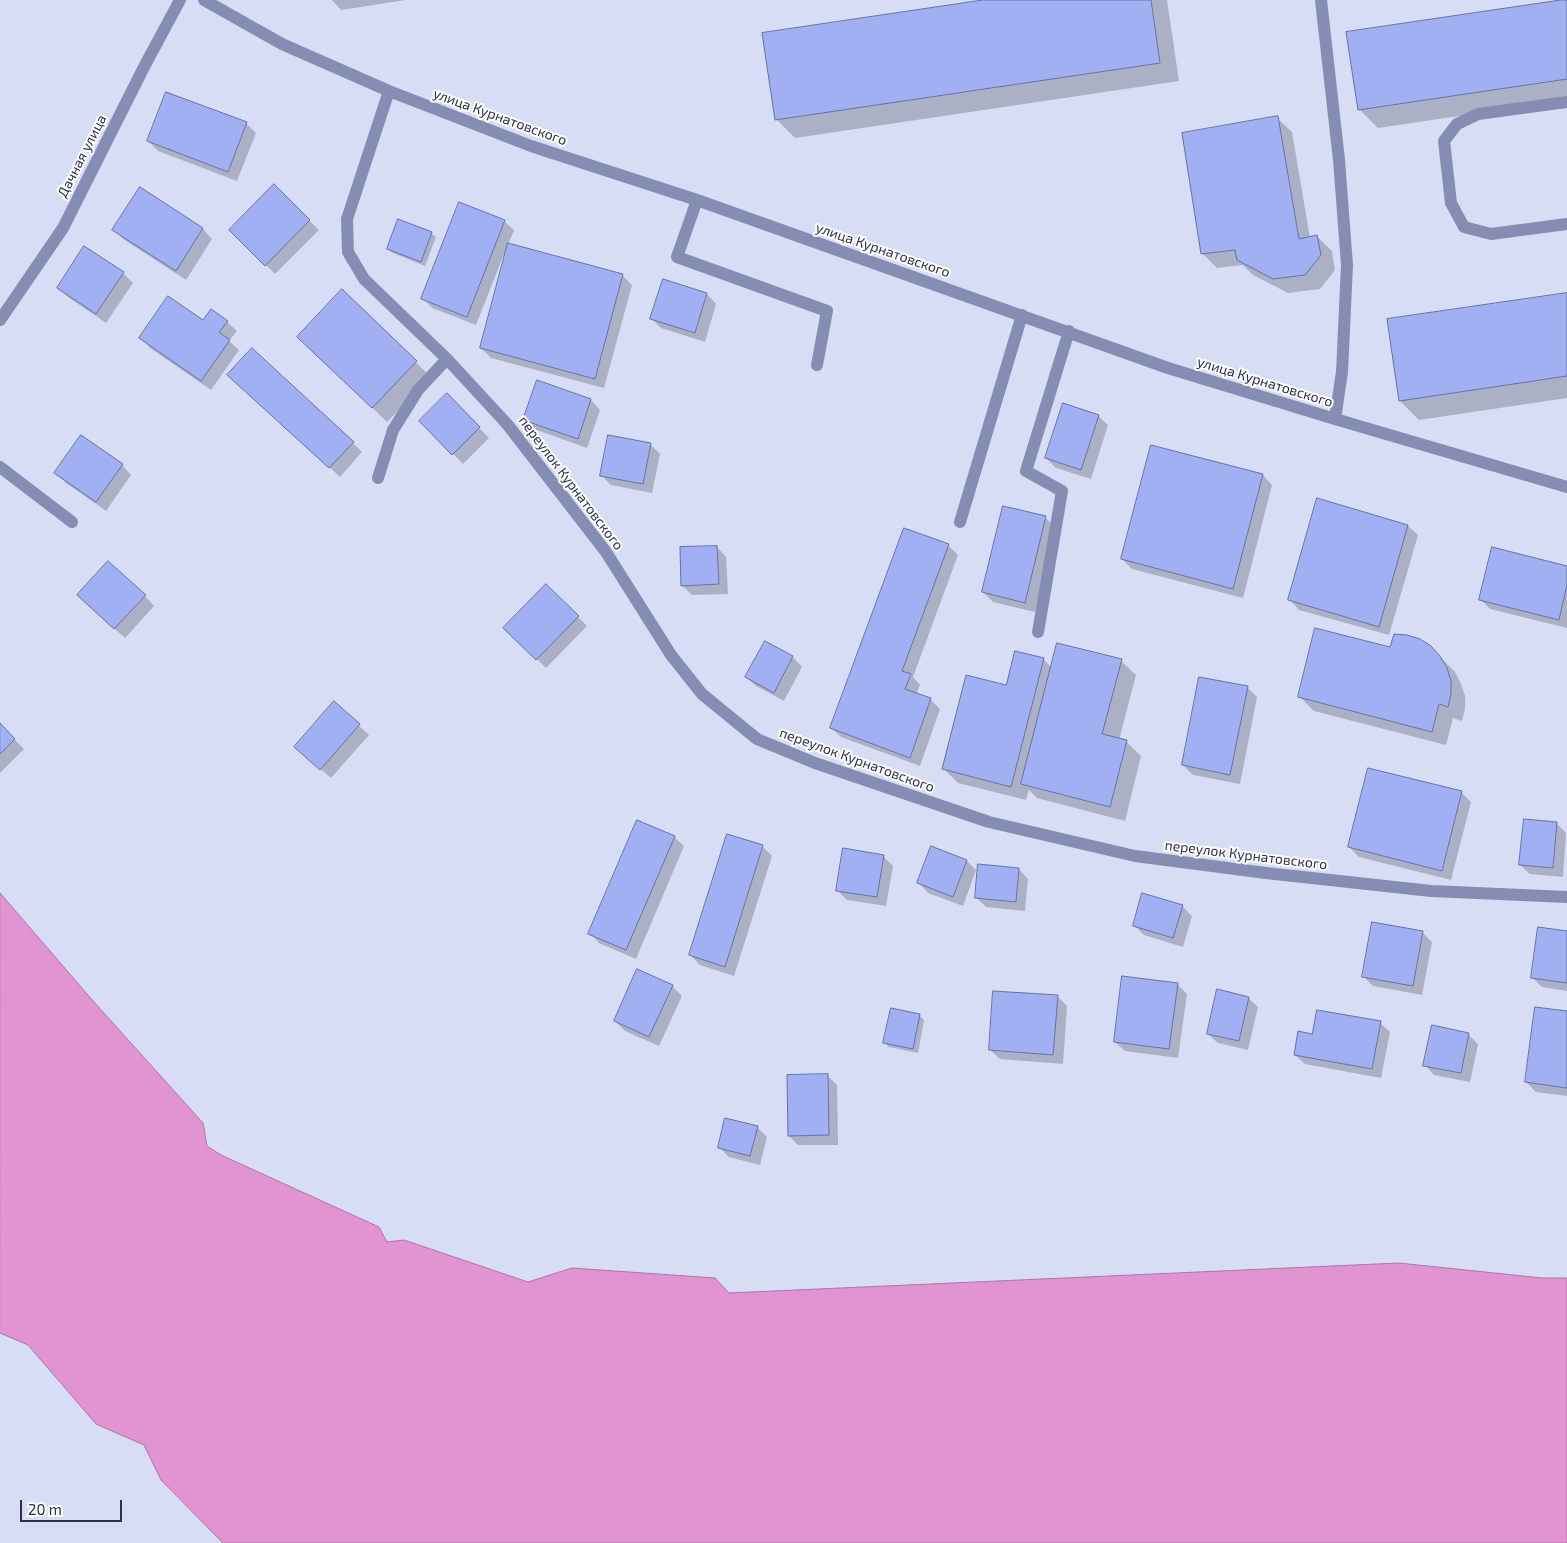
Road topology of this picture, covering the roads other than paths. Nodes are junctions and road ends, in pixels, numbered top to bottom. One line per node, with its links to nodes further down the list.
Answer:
1 (180, 0): 9 (street, Дачная улица)
2 (204, 0): 4 (street, улица Курнатовского)
3 (1321, 0): 13 (street)
4 (389, 91): 6 (street, улица Курнатовского); 11 (street, переулок Курнатовского)
5 (1567, 102): 7 (street)
6 (698, 200): 8 (street, улица Курнатовского); 12 (street)
7 (1567, 224)
8 (1022, 315): 10 (street, улица Курнатовского); 18 (street)
9 (0, 320)
10 (1069, 332): 13 (street, улица Курнатовского); 19 (street)
11 (447, 359): 15 (street); 20 (street, переулок Курнатовского)
12 (817, 365)
13 (1335, 419): 16 (street, улица Курнатовского)
14 (0, 467): 17 (street)
15 (378, 478)
16 (1567, 486)
17 (72, 522)
18 (960, 522)
19 (1038, 632)
20 (1567, 897)

